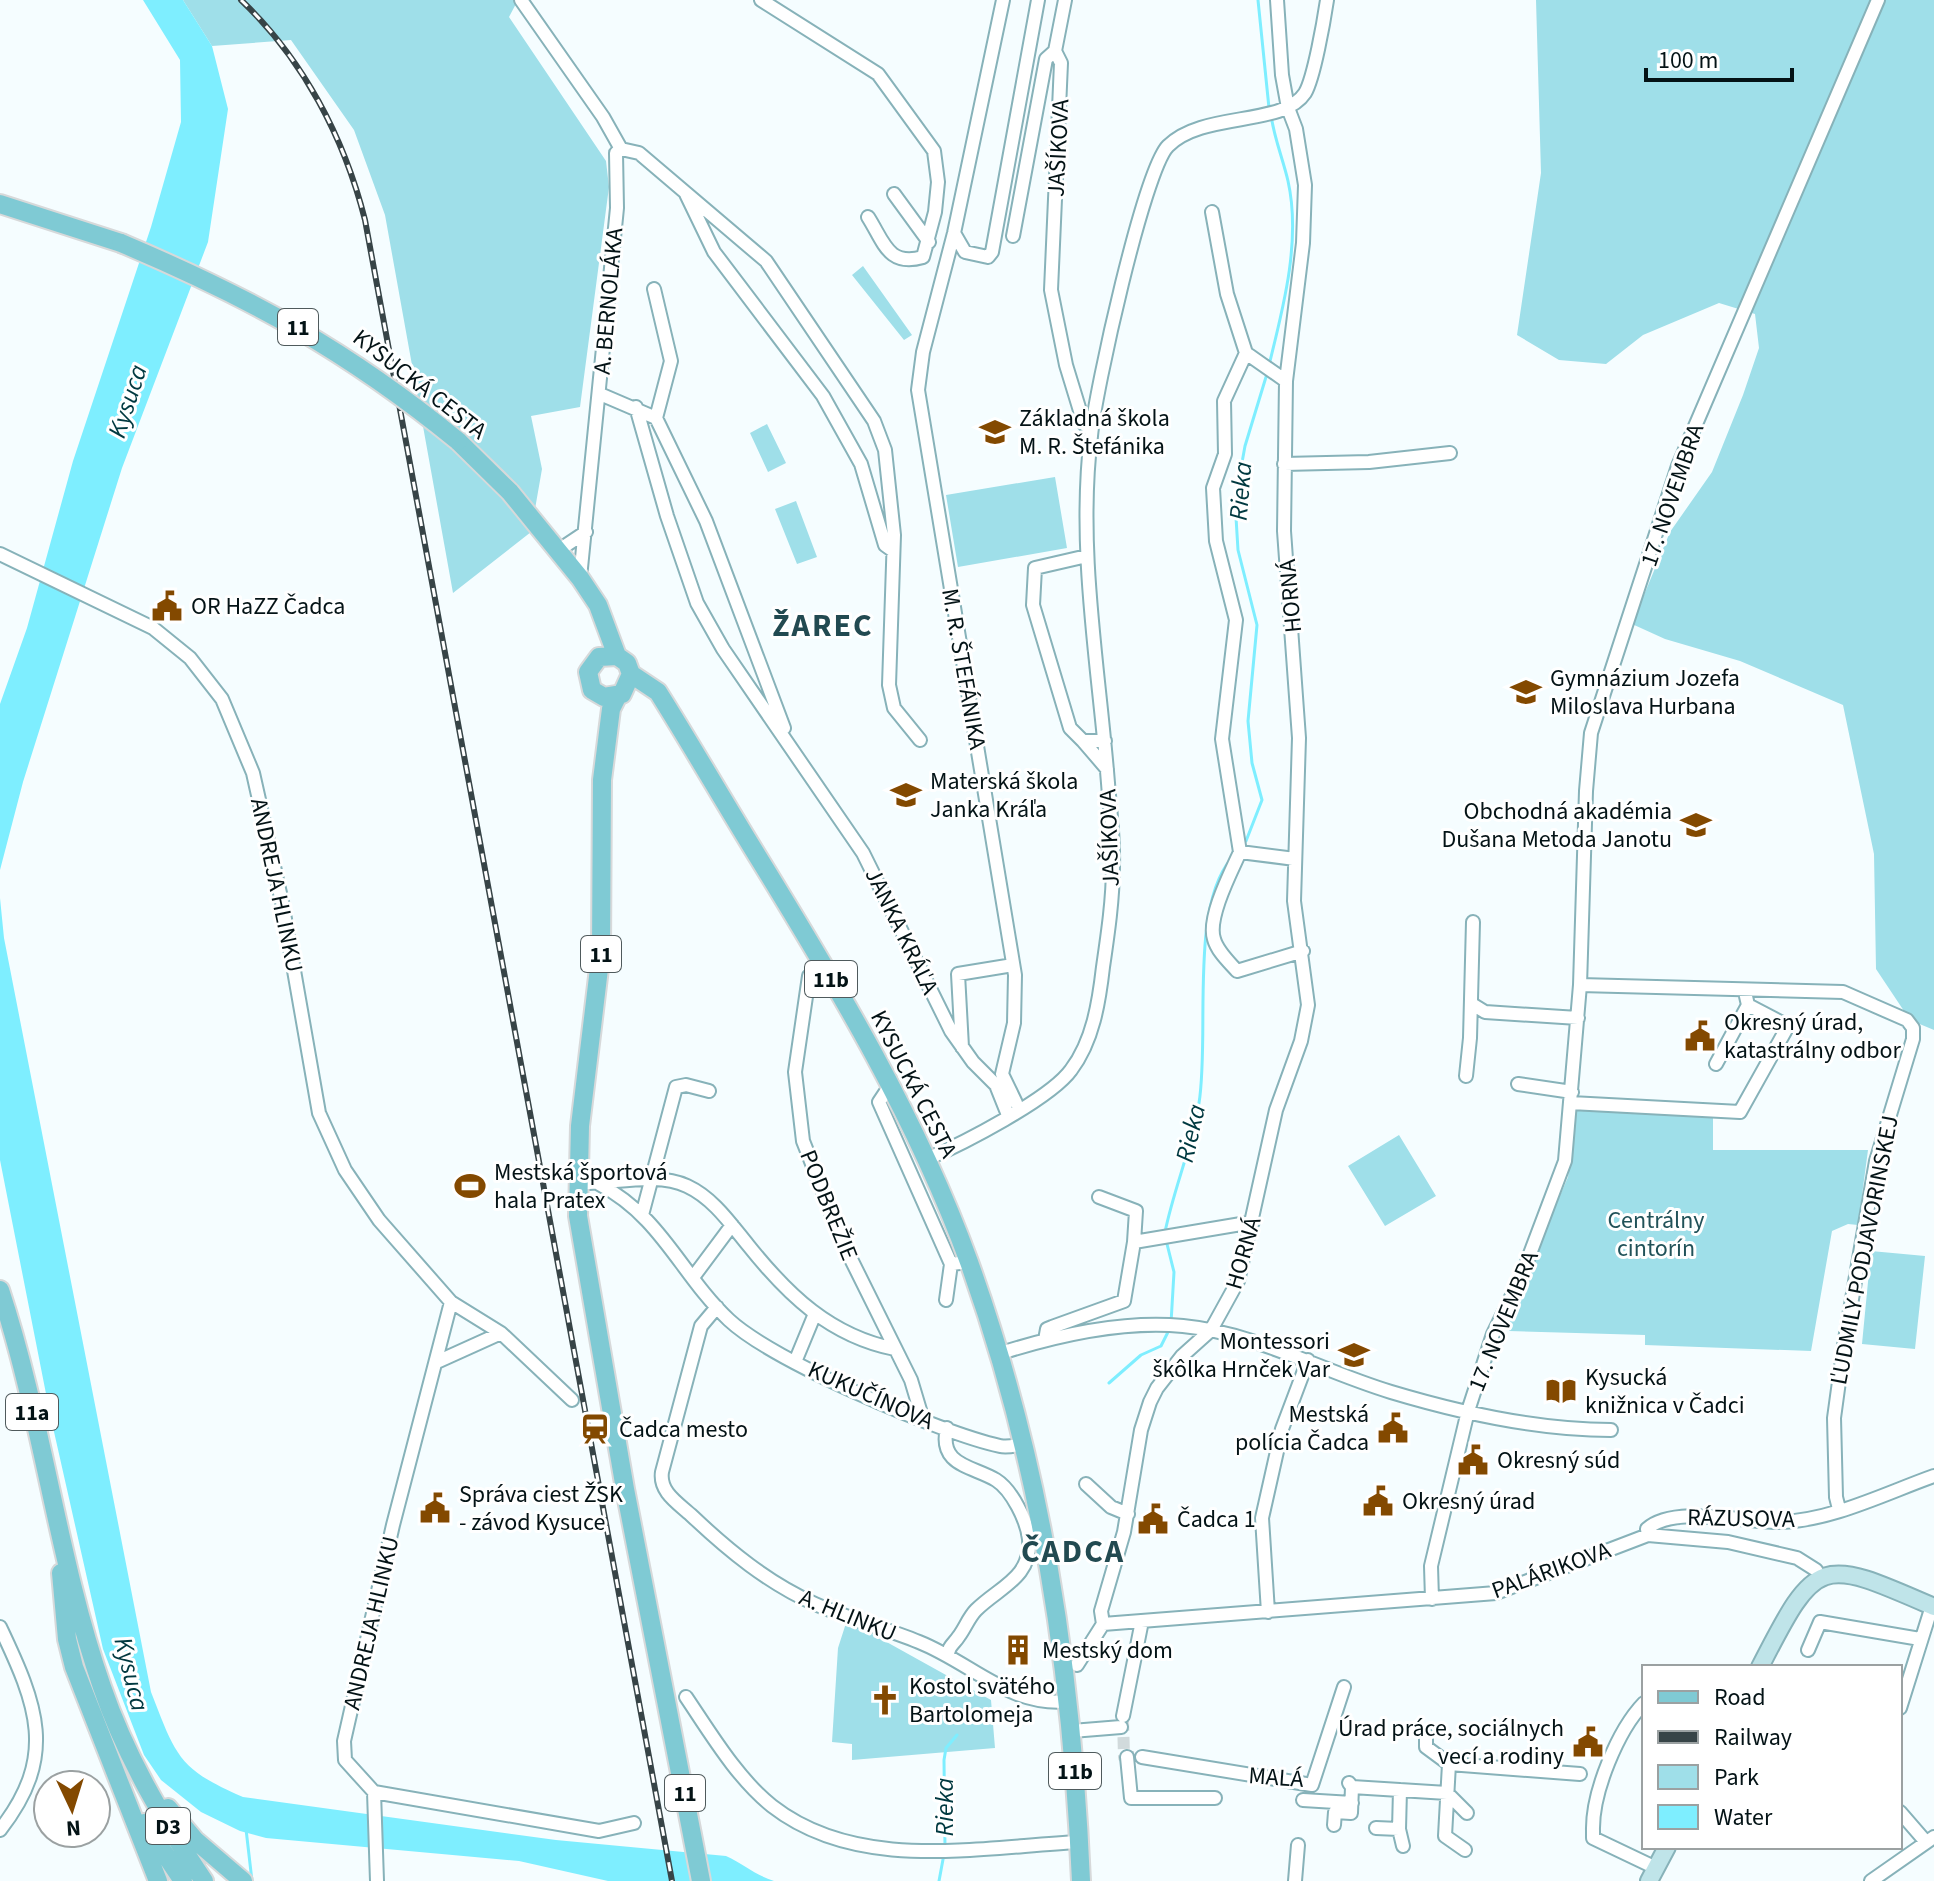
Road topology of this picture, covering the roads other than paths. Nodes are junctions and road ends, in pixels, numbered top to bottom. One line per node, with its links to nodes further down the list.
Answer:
1 (521, 0): 11 (street)
2 (761, 0): 19 (street)
3 (1003, 0): 17 (street, M. R. ŠTEFÁNIKA)
4 (1038, 0): 17 (street)
5 (1065, 0): 9 (street)
6 (1277, 0): 10 (street, HORNÁ)
7 (1327, 0): 10 (street)
8 (1878, 0): 50 (street, 17. NOVEMBRA)
9 (1055, 51): 18 (street, JAŠÍKOVA); 26 (street, JAŠÍKOVA)
10 (1285, 110): 22 (street, HORNÁ); 26 (street, JAŠÍKOVA)
11 (621, 149): 12 (street); 23 (street, A. BERNOLÁKA)
12 (684, 189): 31 (street); 31 (street)
13 (894, 194): 19 (street)
14 (0, 204): 30 (main road, KYSUCKÁ CESTA / 11, bridge)
15 (1212, 212): 21 (street)
16 (868, 217): 19 (street)
17 (954, 233): 48 (street, M. R. ŠTEFÁNIKA)
18 (1013, 236)
19 (929, 242)
20 (654, 289): 25 (street)
21 (1246, 353): 22 (street); 44 (street)
22 (1286, 381): 28 (street, HORNÁ)
23 (600, 394): 24 (street); 29 (street, A. BERNOLÁKA)
24 (636, 407): 25 (street); 41 (street, JANKA KRÁĽA)
25 (656, 418): 41 (street, JANKA KRÁĽA)
26 (1091, 430): 33 (street, JAŠÍKOVA)
27 (1450, 453): 28 (street)
28 (1284, 464): 45 (street, HORNÁ)
29 (586, 532): 30 (street); 34 (street, A. BERNOLÁKA)
30 (559, 550): 34 (main road, KYSUCKÁ CESTA / 11)
31 (892, 550): 38 (street)
32 (0, 554): 76 (street, ANDREJA HLINKU)
33 (1087, 556): 39 (street); 40 (street, JAŠÍKOVA)
34 (584, 584): 35 (main road, KYSUCKÁ CESTA / 11)
35 (608, 656): 36 (main road, KYSUCKÁ CESTA / 11); 37 (main road, KYSUCKÁ CESTA / 11)
36 (625, 687): 37 (main road); 43 (main road, 11); 57 (main road, KYSUCKÁ CESTA / 11b)
37 (597, 695): 43 (main road, 11)
38 (920, 740)
39 (1083, 741): 40 (street); 42 (street)
40 (1105, 741): 42 (street, JAŠÍKOVA)
41 (792, 747): 54 (street, JANKA KRÁĽA)
42 (1107, 769): 62 (street, JAŠÍKOVA)
43 (602, 780): 65 (main road, 11)
44 (1240, 852): 45 (street); 47 (street)
45 (1295, 859): 47 (street, HORNÁ)
46 (1473, 922): 52 (street)
47 (1303, 951): 69 (street, HORNÁ)
48 (1013, 965): 54 (street); 61 (street, M. R. ŠTEFÁNIKA)
49 (809, 976): 82 (street, PODBREŽIE)
50 (1580, 985): 51 (street, ĽUDMILY PODJAVORINSKEJ); 53 (street, 17. NOVEMBRA)
51 (1746, 998): 55 (street); 60 (street, ĽUDMILY PODJAVORINSKEJ); 95 (street, ĽUDMILY PODJAVORINSKEJ)
52 (1472, 1004): 53 (street); 56 (street)
53 (1578, 1018): 60 (street, 17. NOVEMBRA)
54 (962, 1048): 62 (street, JANKA KRÁĽA)
55 (1716, 1064)
56 (1466, 1076)
57 (891, 1084): 63 (main road, KYSUCKÁ CESTA / 11b); 72 (street)
58 (1518, 1084): 60 (street)
59 (709, 1091): 64 (street)
60 (1571, 1097): 88 (street, 17. NOVEMBRA)
61 (1016, 1103)
62 (1008, 1115): 63 (street, JAŠÍKOVA)
63 (927, 1159): 72 (main road, KYSUCKÁ CESTA / 11b)
64 (653, 1179): 66 (street, KUKUČÍNOVA); 68 (street); 70 (street, KUKUČÍNOVA)
65 (577, 1183): 66 (street); 149 (main road, 11)
66 (599, 1184): 68 (street, KUKUČÍNOVA)
67 (1099, 1197): 71 (street)
68 (642, 1215): 73 (street, KUKUČÍNOVA)
69 (1253, 1222): 71 (street); 79 (street, HORNÁ)
70 (732, 1225): 73 (street); 78 (street, KUKUČÍNOVA)
71 (1134, 1242): 81 (street)
72 (960, 1263): 75 (street); 83 (main road, KYSUCKÁ CESTA / 11b)
73 (694, 1276): 77 (street, KUKUČÍNOVA)
74 (0, 1290): 97 (main road, 11a)
75 (946, 1300)
76 (451, 1302): 80 (street, ANDREJA HLINKU); 85 (street, ANDREJA HLINKU)
77 (717, 1307): 86 (street, KUKUČÍNOVA); 108 (street, A. HLINKU)
78 (814, 1316): 82 (street, KUKUČÍNOVA); 86 (street, KUKUČÍNOVA)
79 (1211, 1330): 81 (street); 84 (street); 96 (street, HORNÁ)
80 (501, 1333): 85 (street); 87 (street, ANDREJA HLINKU)
81 (1045, 1340): 83 (street)
82 (895, 1349): 89 (street, PODBREŽIE)
83 (998, 1354): 92 (main road, 11b)
84 (1308, 1360): 88 (street); 102 (street)
85 (439, 1361): 126 (street, ANDREJA HLINKU)
86 (795, 1362): 89 (street, KUKUČÍNOVA)
87 (572, 1400)
88 (1468, 1411): 91 (street); 100 (street, 17. NOVEMBRA)
89 (923, 1420): 90 (street, KUKUČÍNOVA)
90 (947, 1428): 92 (street, KUKUČÍNOVA); 108 (street, KUKUČÍNOVA)
91 (1611, 1430)
92 (1024, 1444): 113 (main road, 11b)
93 (1934, 1476): 95 (street, RÁZUSOVA)
94 (1086, 1484): 96 (street)
95 (1839, 1509): 98 (street, RÁZUSOVA)
96 (1128, 1514): 103 (street, HORNÁ)
97 (59, 1535): 121 (main road, 11a); 122 (main road, 11a)
98 (1648, 1535): 99 (street, PALÁRIKOVA); 100 (street, PALÁRIKOVA)
99 (1820, 1577): 101 (main road); 110 (main road)
100 (1432, 1599): 102 (street, PALÁRIKOVA)
101 (1933, 1606): 106 (street)
102 (1268, 1612): 104 (street, PALÁRIKOVA)
103 (1102, 1617): 104 (street, PALÁRIKOVA); 109 (street)
104 (1142, 1621): 116 (street)
105 (0, 1627): 136 (street)
106 (1920, 1639): 107 (street); 114 (street)
107 (1808, 1650)
108 (948, 1656): 113 (street, A. HLINKU)
109 (1077, 1665)
110 (1761, 1665)
111 (1344, 1687): 119 (street, MALÁ)
112 (686, 1697): 138 (street)
113 (1070, 1701): 116 (main road, 11b)
114 (1902, 1701)
115 (1642, 1705): 143 (street)
116 (1072, 1731): 138 (main road, 11b)
117 (1426, 1735): 120 (street)
118 (1127, 1757): 127 (street)
119 (1142, 1757)
120 (1449, 1764): 123 (street); 125 (street)
121 (136, 1768): 147 (main road, D3); 148 (main road)
122 (117, 1774): 145 (main road); 146 (main road, D3)
123 (1580, 1774)
124 (1400, 1790): 125 (street); 129 (street); 135 (street)
125 (1447, 1793): 130 (street); 142 (street)
126 (374, 1797): 133 (street); 144 (street)
127 (1215, 1798)
128 (1303, 1800): 129 (street)
129 (1352, 1803): 132 (street)
130 (1467, 1813)
131 (1902, 1814): 137 (street)
132 (1333, 1816)
133 (634, 1823)
134 (1376, 1828): 135 (street)
135 (1399, 1829): 140 (street)
136 (0, 1830)
137 (1930, 1839): 152 (street)
138 (1079, 1842): 150 (main road, 11b)
139 (1298, 1845): 151 (street)
140 (1403, 1846)
141 (1666, 1849): 143 (main road)
142 (1465, 1850)
143 (1653, 1874)
144 (377, 1878)
145 (158, 1881)
146 (183, 1881)
147 (204, 1881)
148 (243, 1881)
149 (701, 1881)
150 (1081, 1881)
151 (1295, 1881)
152 (1871, 1881)

